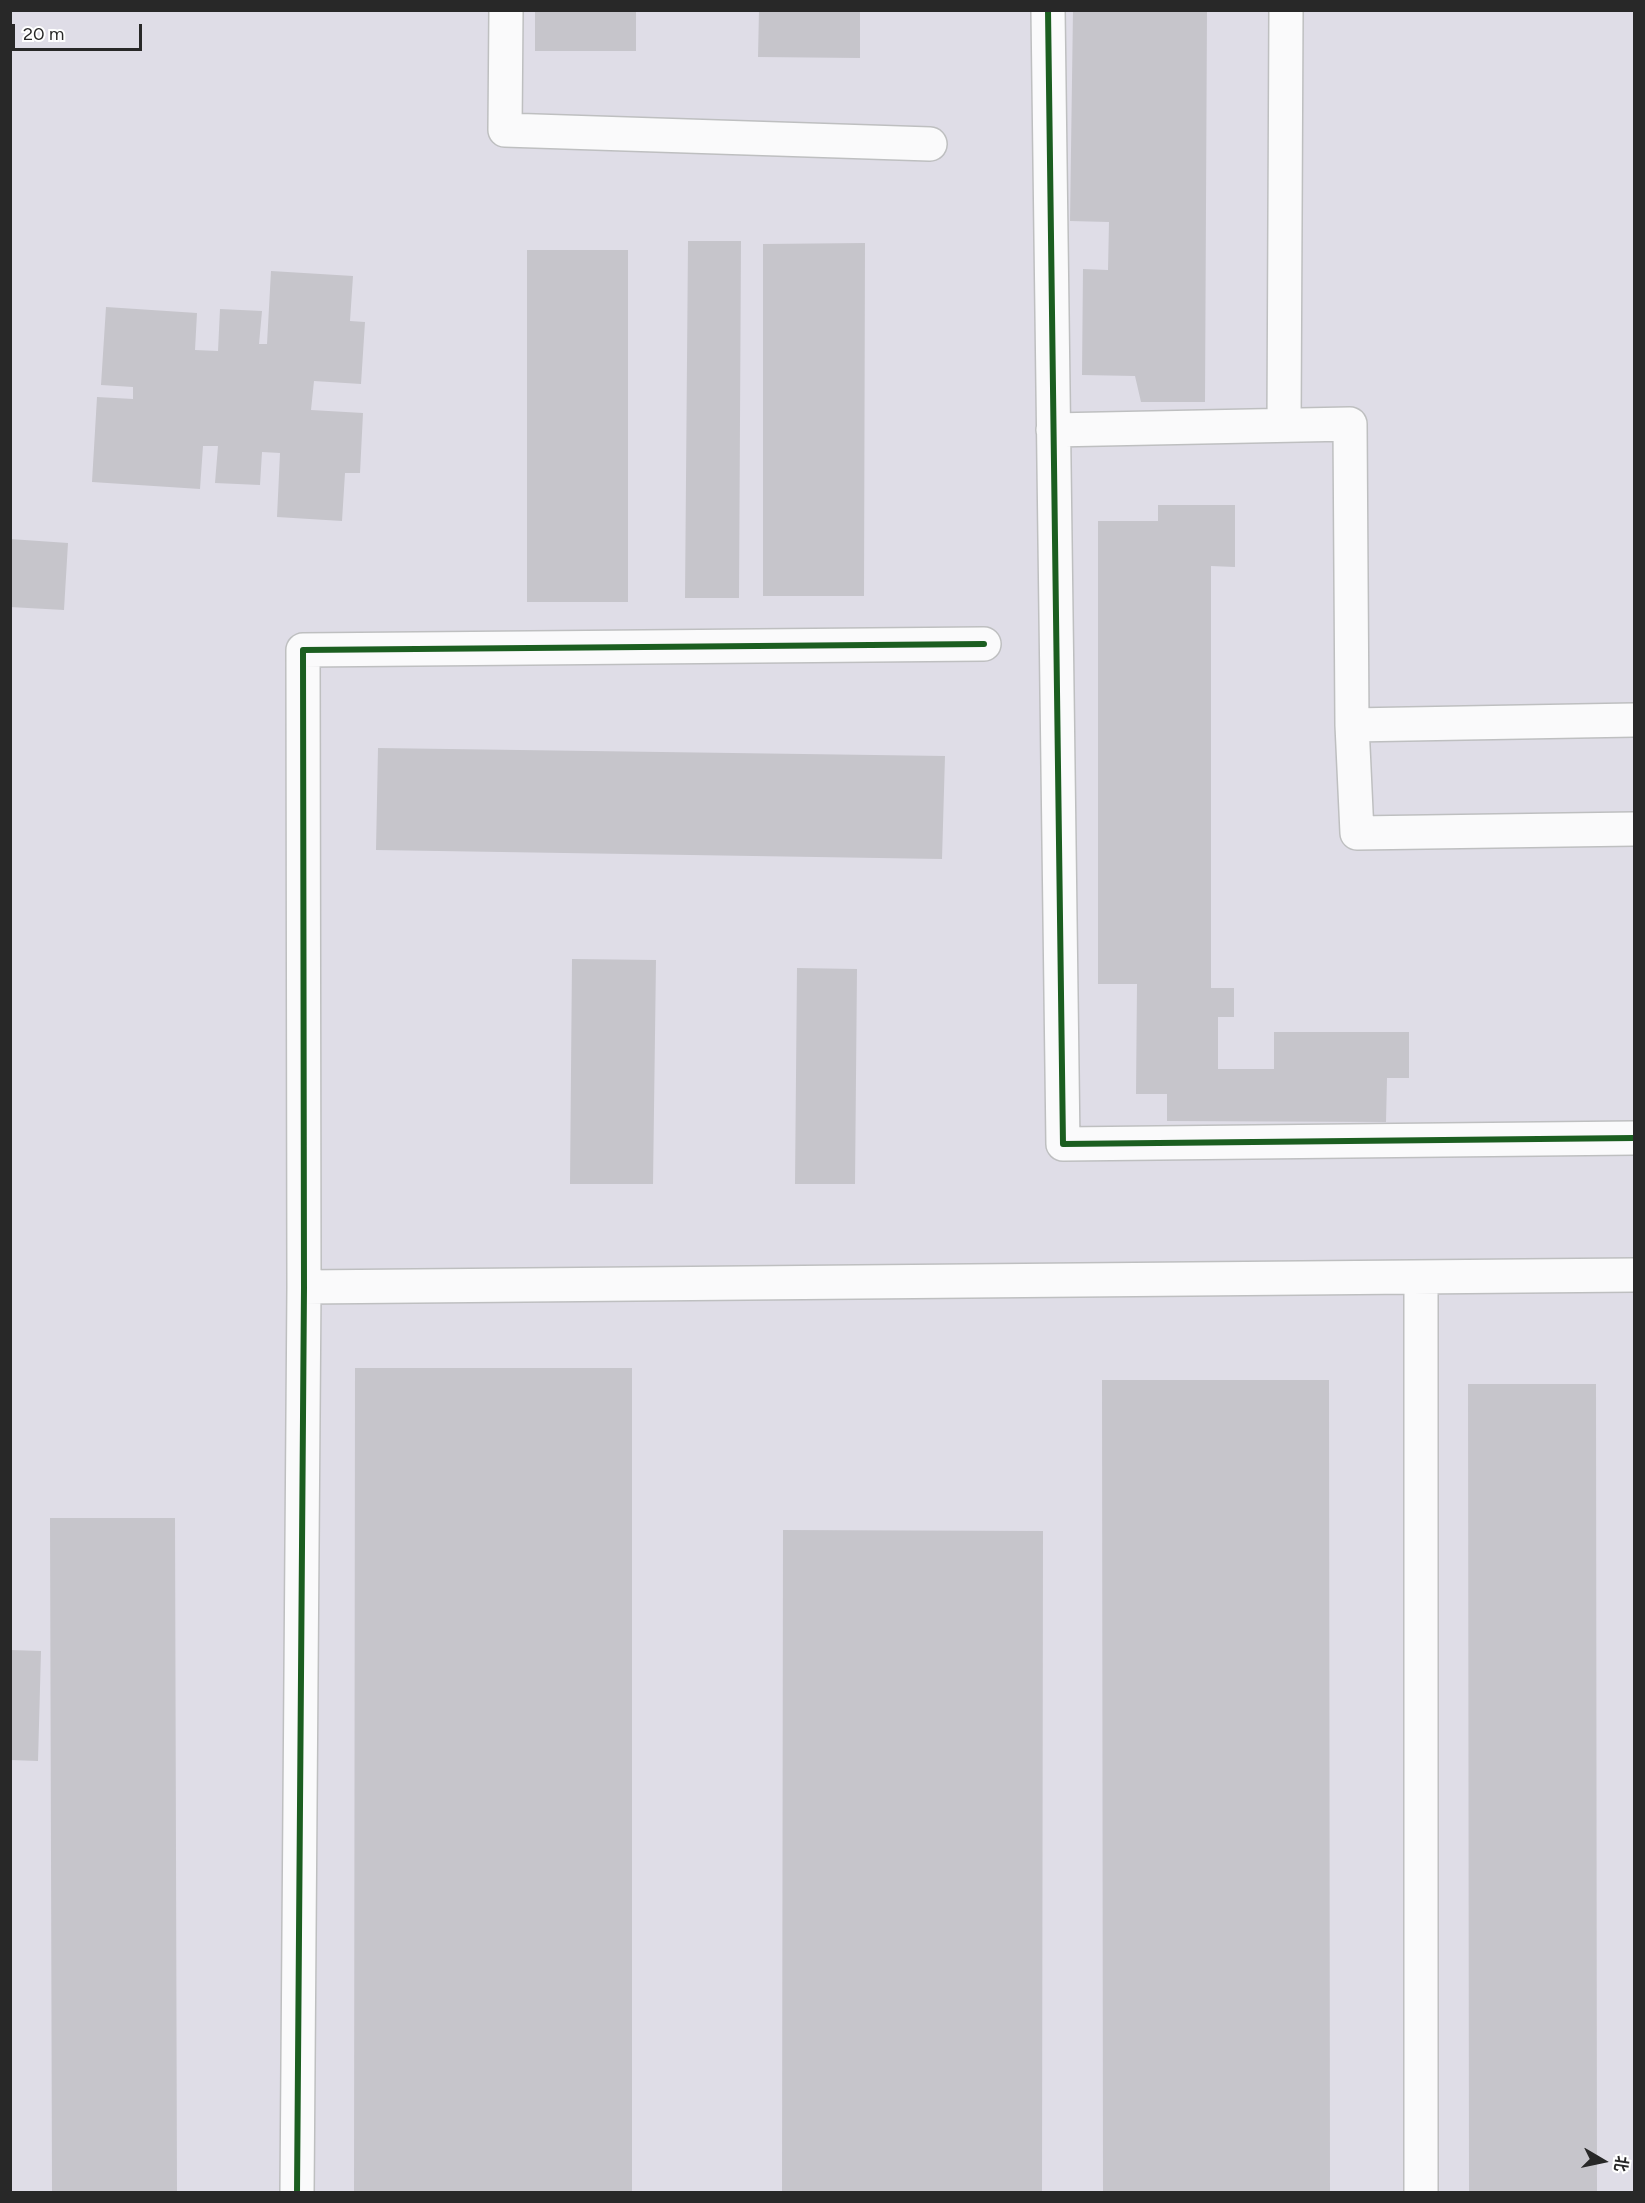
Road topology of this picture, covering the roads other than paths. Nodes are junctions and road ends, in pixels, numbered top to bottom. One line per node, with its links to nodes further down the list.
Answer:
1 (507, 10): 4 (street)
2 (1048, 10): 6 (street)
3 (1286, 10): 5 (street)
4 (930, 144)
5 (1284, 425): 6 (street); 9 (street)
6 (1053, 429): 11 (street)
7 (984, 644): 14 (street)
8 (1635, 720): 9 (street)
9 (1352, 725): 10 (street)
10 (1635, 829)
11 (1635, 1138)
12 (1635, 1275): 13 (street)
13 (1420, 1277): 14 (street); 16 (street)
14 (304, 1287): 15 (street)
15 (297, 2193)
16 (1421, 2193)

